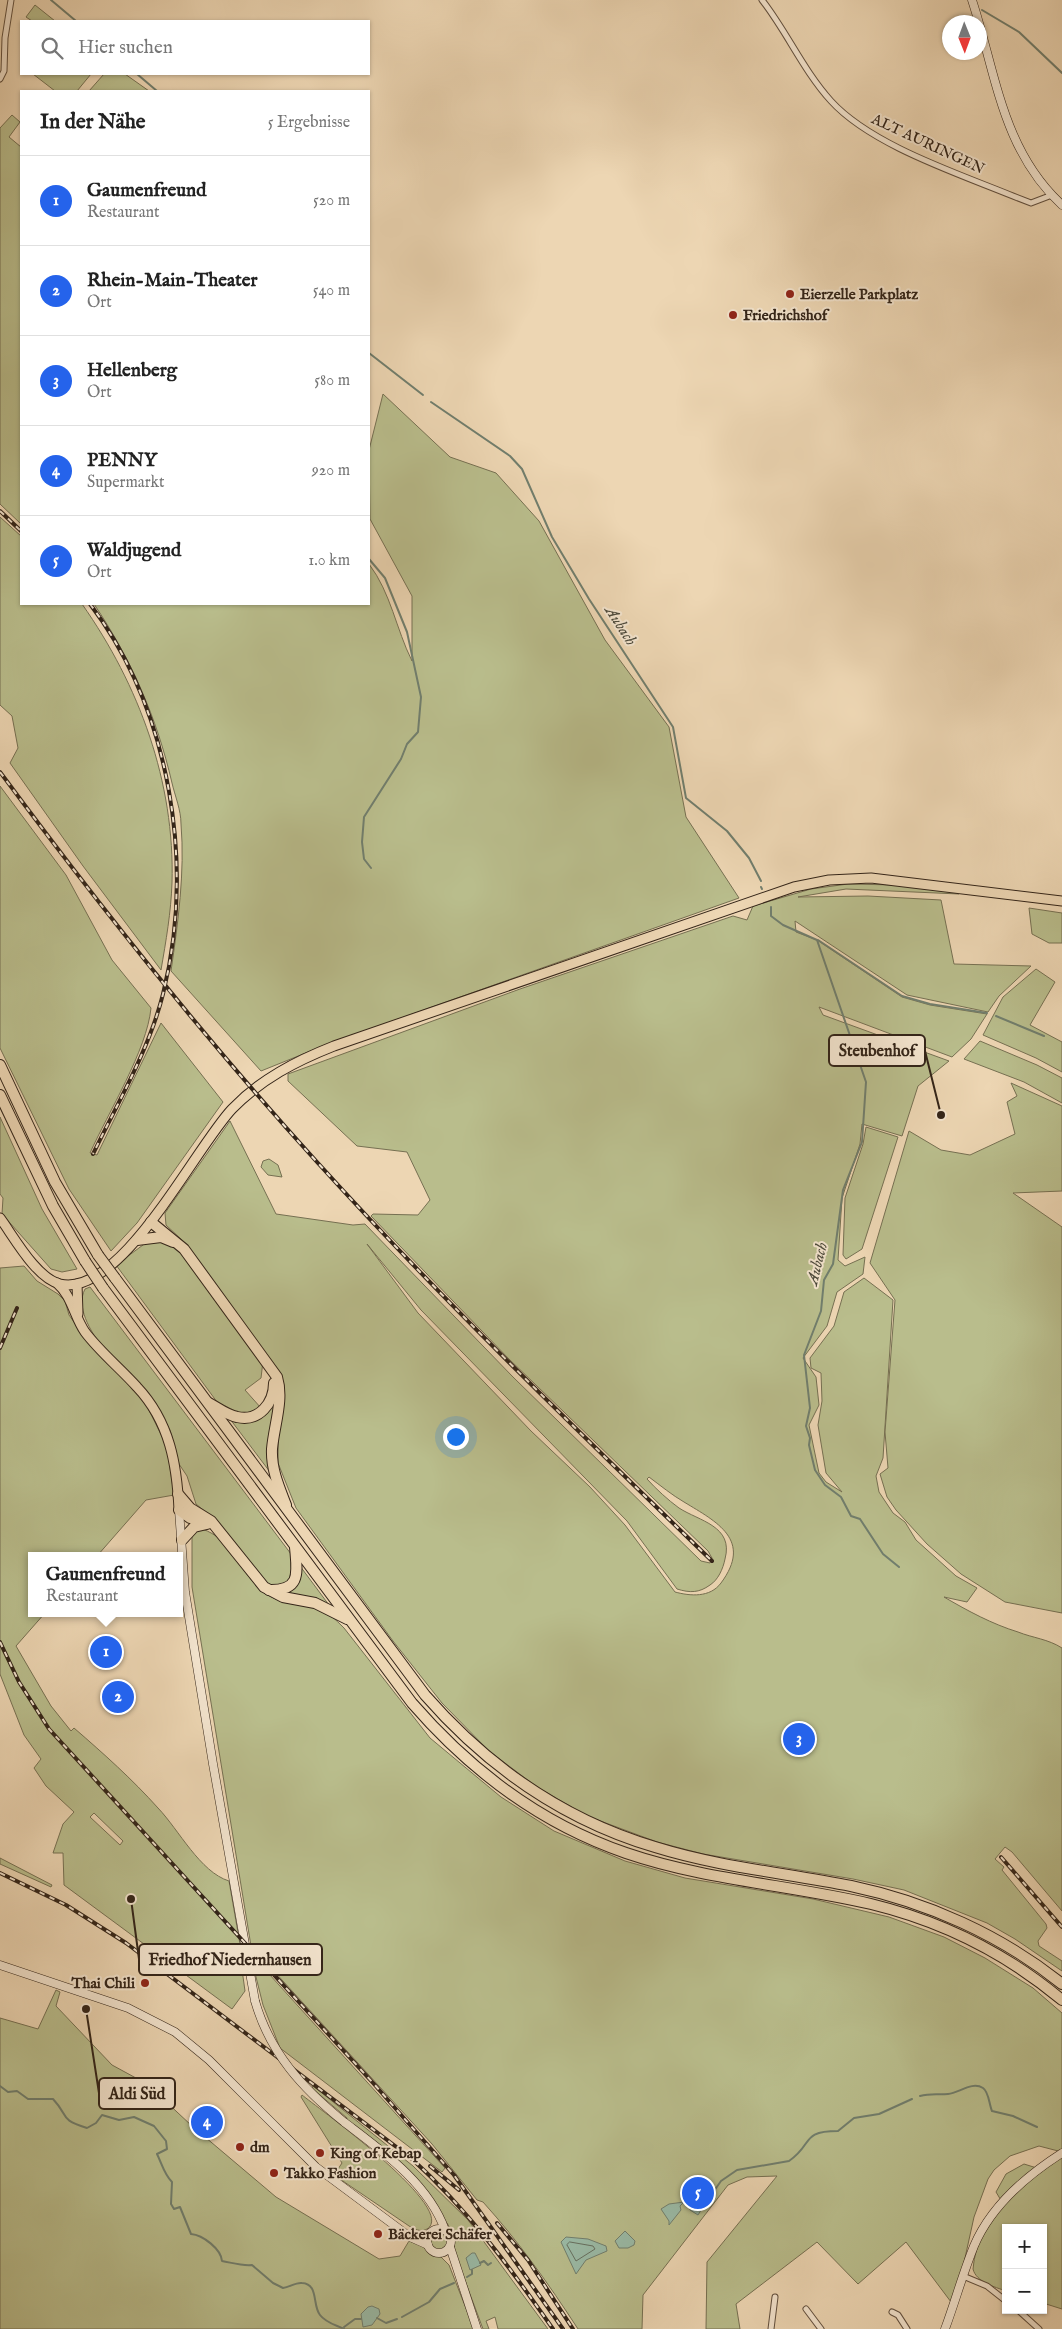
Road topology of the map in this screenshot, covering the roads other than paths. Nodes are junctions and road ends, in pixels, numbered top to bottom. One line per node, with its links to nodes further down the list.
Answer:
1 (11, 0): 4 (street)
2 (762, 0): 5 (street, ALT AURINGEN)
3 (972, 0): 5 (main road)
4 (0, 79)
5 (1052, 195): 6 (main road)
6 (1062, 205)
7 (1062, 901): 11 (main road)
8 (0, 1065): 22 (highway, bridge)
9 (0, 1095): 29 (highway, bridge)
10 (0, 1218): 14 (main road)
11 (151, 1222): 13 (highway); 15 (main road); 16 (highway)
12 (0, 1226): 14 (street)
13 (161, 1237): 15 (highway); 16 (highway)
14 (14, 1238): 17 (main road)
15 (137, 1240): 18 (main road)
16 (184, 1249): 21 (highway)
17 (56, 1283): 18 (main road); 19 (main road)
18 (77, 1284): 19 (main road); 20 (main road)
19 (71, 1304): 20 (main road)
20 (80, 1324): 23 (main road)
21 (272, 1369): 22 (highway); 26 (highway)
22 (206, 1401): 26 (highway)
23 (178, 1494): 24 (main road); 25 (highway)
24 (180, 1510): 25 (highway); 27 (highway); 28 (main road)
25 (198, 1513): 27 (highway)
26 (290, 1516): 35 (highway)
27 (213, 1526): 28 (highway); 32 (highway)
28 (182, 1540): 30 (main road, bridge)
29 (295, 1546): 32 (highway); 33 (highway)
30 (183, 1552)
31 (183, 1557): 38 (main road, bridge)
32 (269, 1590): 33 (highway)
33 (350, 1620): 36 (highway)
34 (0, 1965): 41 (main road)
35 (1062, 1984)
36 (1062, 2000)
37 (1062, 2153): 46 (main road)
38 (436, 2208): 39 (main road); 40 (main road)
39 (444, 2230): 40 (main road); 43 (main road)
40 (432, 2232): 41 (main road); 42 (main road)
41 (407, 2234): 42 (main road)
42 (428, 2244): 44 (main road)
43 (450, 2247): 44 (main road); 45 (main road)
44 (442, 2253): 45 (main road)
45 (459, 2275): 52 (main road)
46 (963, 2276): 48 (street); 56 (main road)
47 (775, 2297): 53 (street)
48 (1002, 2298)
49 (806, 2309): 54 (street)
50 (892, 2312): 55 (street)
51 (1022, 2314): 57 (street)
52 (477, 2329)
53 (771, 2329)
54 (821, 2329)
55 (908, 2329)
56 (945, 2329)
57 (1039, 2329)

